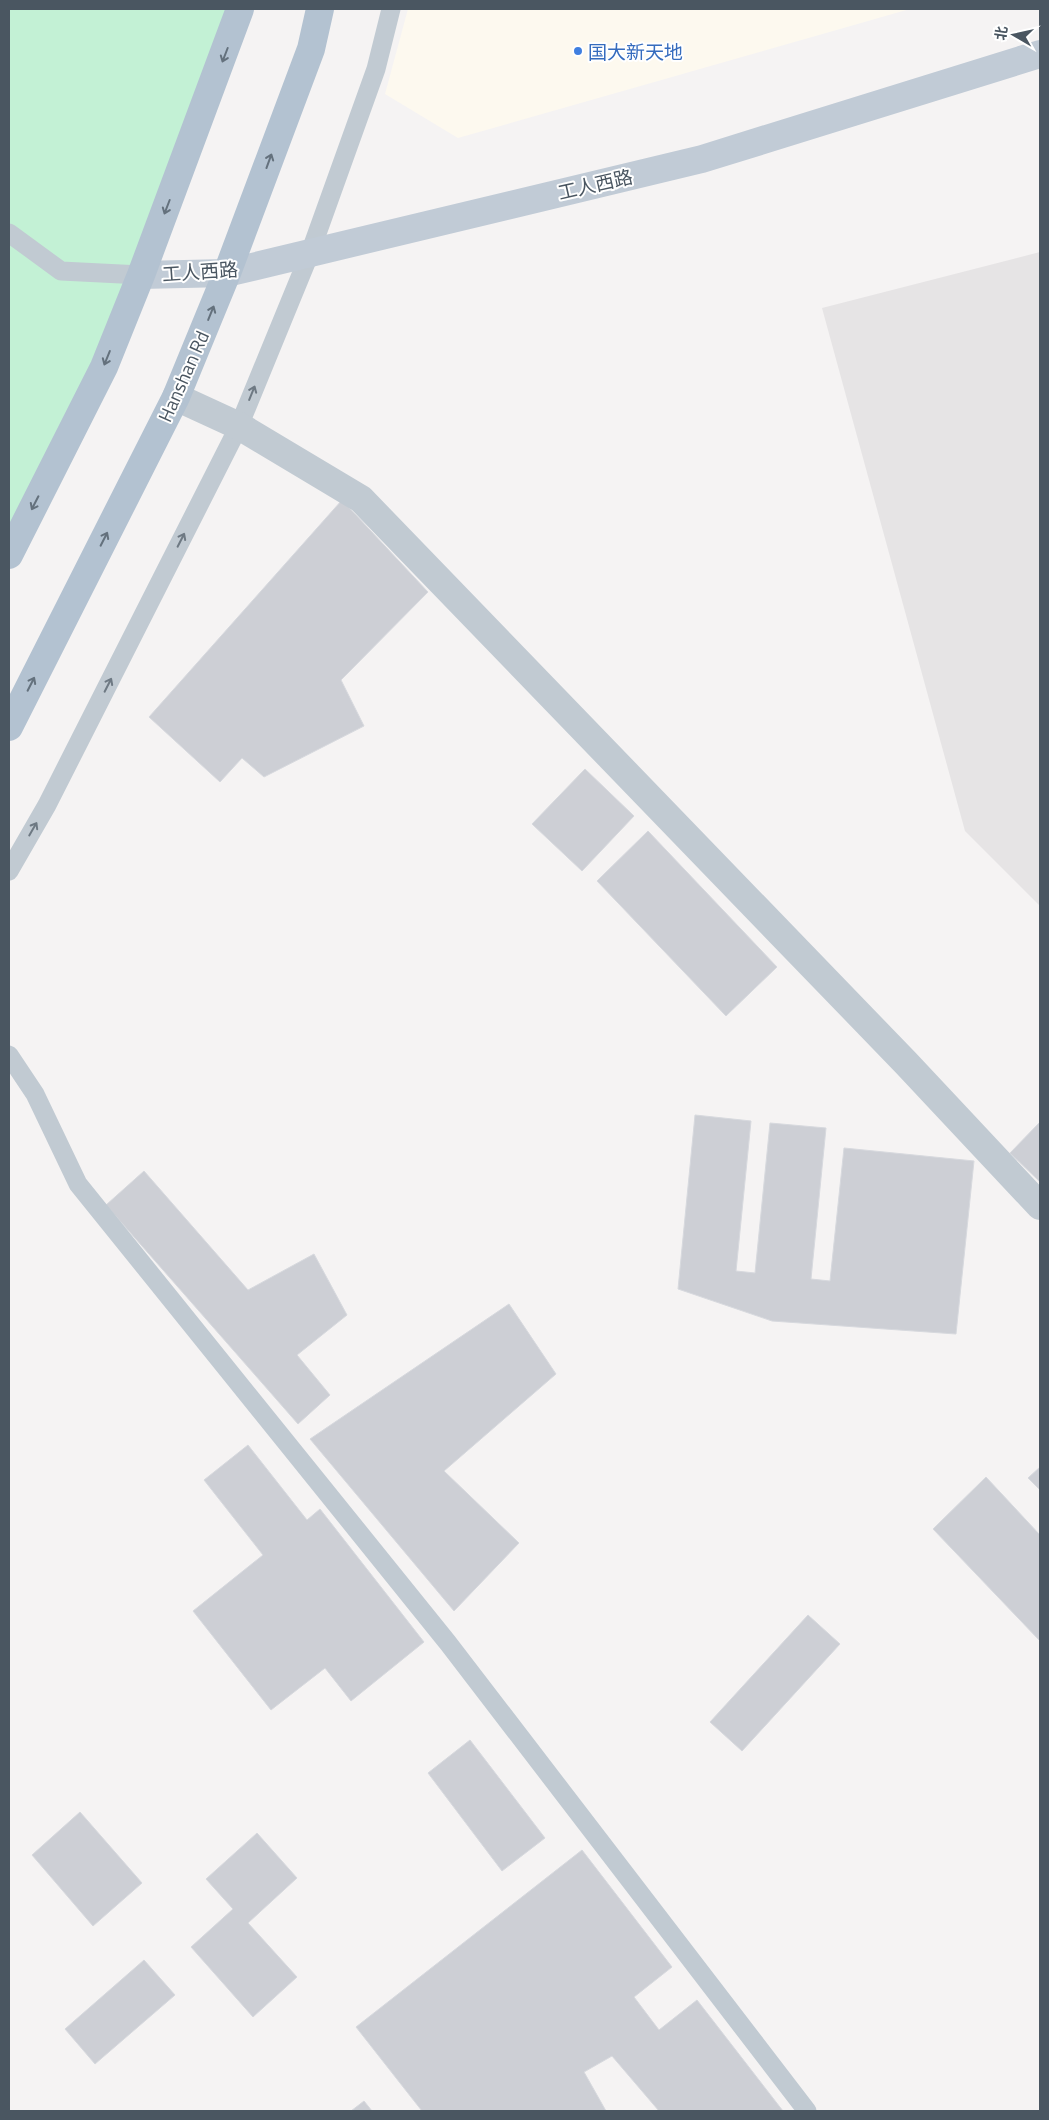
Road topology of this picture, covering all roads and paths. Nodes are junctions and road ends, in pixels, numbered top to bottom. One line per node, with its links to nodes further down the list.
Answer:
1 (240, 9): 8 (main road, one-way to 8)
2 (320, 9): 7 (main road, Hanshan Rd, one-way to 2)
3 (391, 9): 6 (lane)
4 (1040, 54): 6 (main road, 工人西路)
5 (9, 233): 8 (lane)
6 (310, 253): 7 (main road, 工人西路); 10 (lane, one-way to 6)
7 (227, 273): 8 (main road, 工人西路); 9 (main road, Hanshan Rd, one-way to 7)
8 (141, 275): 11 (main road, one-way to 11)
9 (176, 397): 10 (street); 12 (main road, Hanshan Rd, one-way to 9)
10 (239, 426): 13 (lane, one-way to 10); 15 (street)
11 (9, 555)
12 (9, 727)
13 (9, 871)
14 (9, 1055): 16 (lane)
15 (1040, 1206)
16 (807, 2111)

